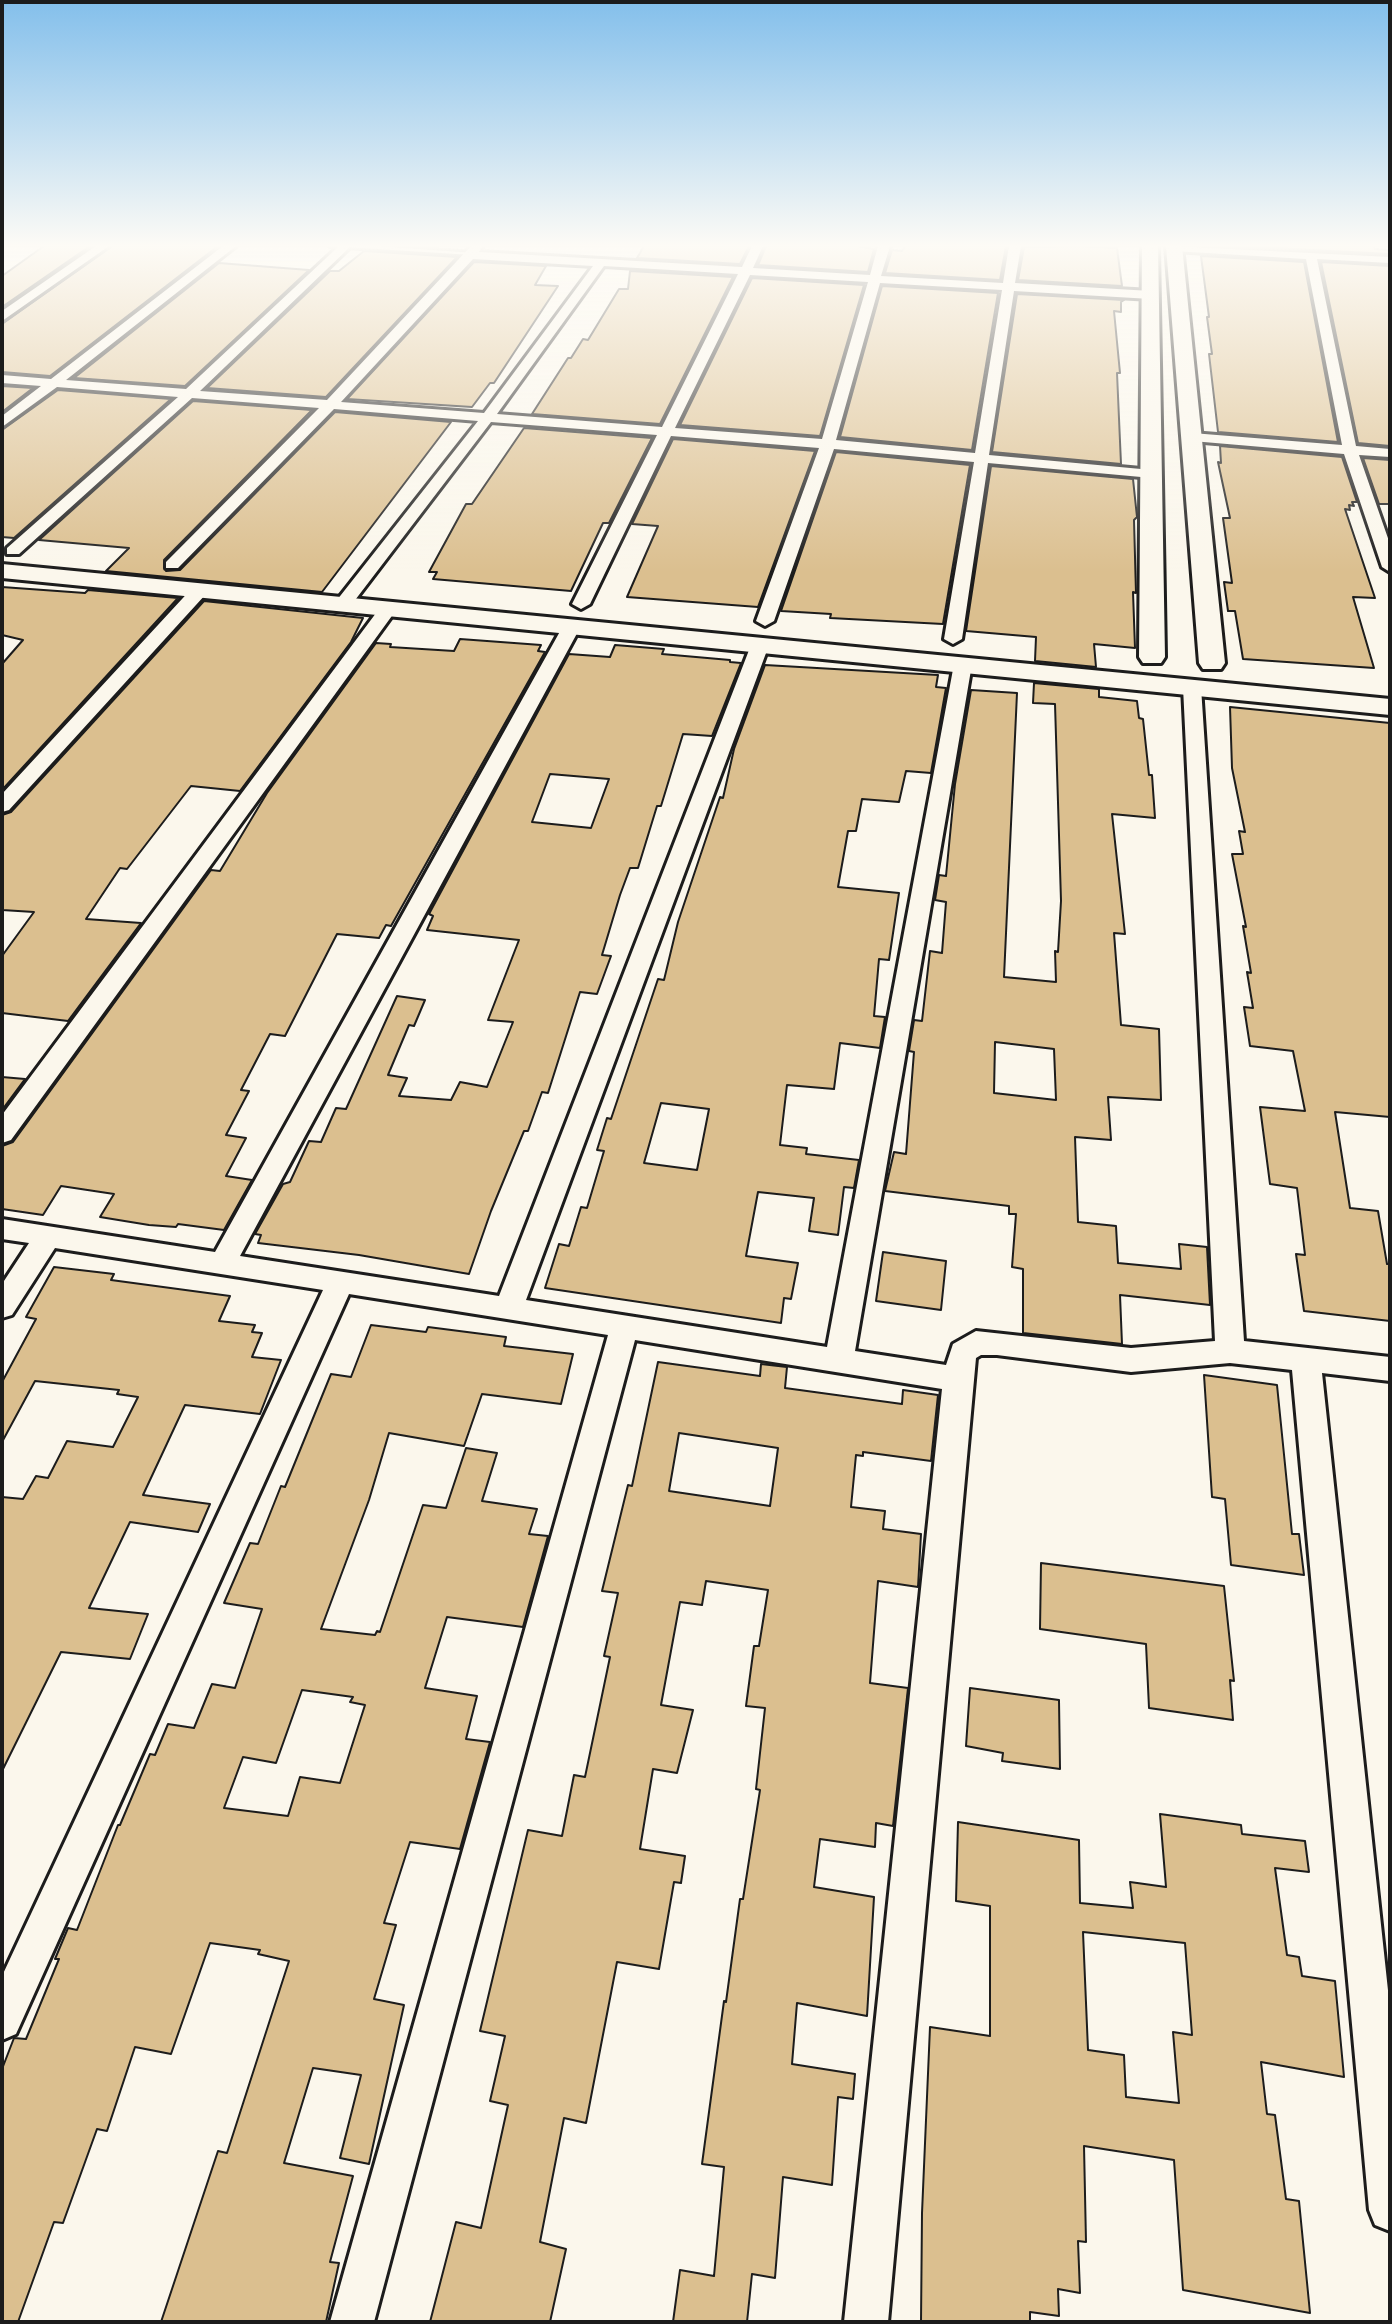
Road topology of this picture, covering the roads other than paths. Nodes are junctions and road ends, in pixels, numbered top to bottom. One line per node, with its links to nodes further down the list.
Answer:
1 (90, 354): 12 (street)
2 (231, 354): 13 (street)
3 (377, 354): 14 (street)
4 (534, 354): 15 (street)
5 (705, 354): 17 (street)
6 (854, 354): 19 (street)
7 (997, 354): 22 (street)
8 (1151, 354): 23 (main road)
9 (1184, 354): 18 (main road)
10 (1331, 354): 20 (street)
11 (2, 379): 12 (street)
12 (53, 383): 13 (street); 16 (street)
13 (190, 393): 14 (street); 24 (street)
14 (330, 405): 15 (street); 25 (street)
15 (487, 418): 17 (street); 27 (street)
16 (2, 423)
17 (668, 432): 19 (street); 31 (street)
18 (1192, 437): 20 (street); 41 (main road)
19 (828, 444): 22 (street); 35 (street)
20 (1350, 450): 21 (street); 26 (street)
21 (1390, 453)
22 (981, 459): 23 (street); 37 (street)
23 (1152, 474): 40 (main road)
24 (6, 557): 25 (main road); 28 (main road)
25 (172, 565): 27 (main road)
26 (1390, 567)
27 (359, 583): 29 (street); 31 (main road)
28 (200, 590): 29 (main road); 48 (street)
29 (343, 604): 30 (main road)
30 (388, 609): 31 (main road); 49 (street)
31 (576, 615): 32 (main road); 35 (main road); 52 (street)
32 (704, 615)
33 (735, 618): 35 (main road)
34 (797, 624): 35 (main road)
35 (762, 633): 42 (main road); 55 (street)
36 (921, 636): 37 (main road)
37 (953, 639): 38 (main road)
38 (983, 642)
39 (1121, 654): 40 (main road)
40 (1152, 657): 41 (main road)
41 (1212, 663): 43 (main road)
42 (963, 664): 46 (main road); 59 (street)
43 (1241, 666)
44 (1360, 678): 45 (main road)
45 (1390, 682)
46 (1192, 687): 47 (main road); 57 (street)
47 (1390, 707)
48 (2, 806)
49 (2, 1134)
50 (2, 1229): 51 (street)
51 (48, 1237): 52 (street); 54 (street)
52 (222, 1264): 53 (street)
53 (340, 1283): 55 (street); 62 (street)
54 (2, 1307)
55 (508, 1309): 56 (street)
56 (624, 1328): 59 (street); 64 (street)
57 (1230, 1351): 58 (street); 61 (street)
58 (1306, 1358): 60 (street); 63 (street)
59 (839, 1361): 61 (street)
60 (1390, 1369)
61 (958, 1379): 65 (street)
62 (2, 2020)
63 (1390, 2210)
64 (352, 2322)
65 (866, 2322)

